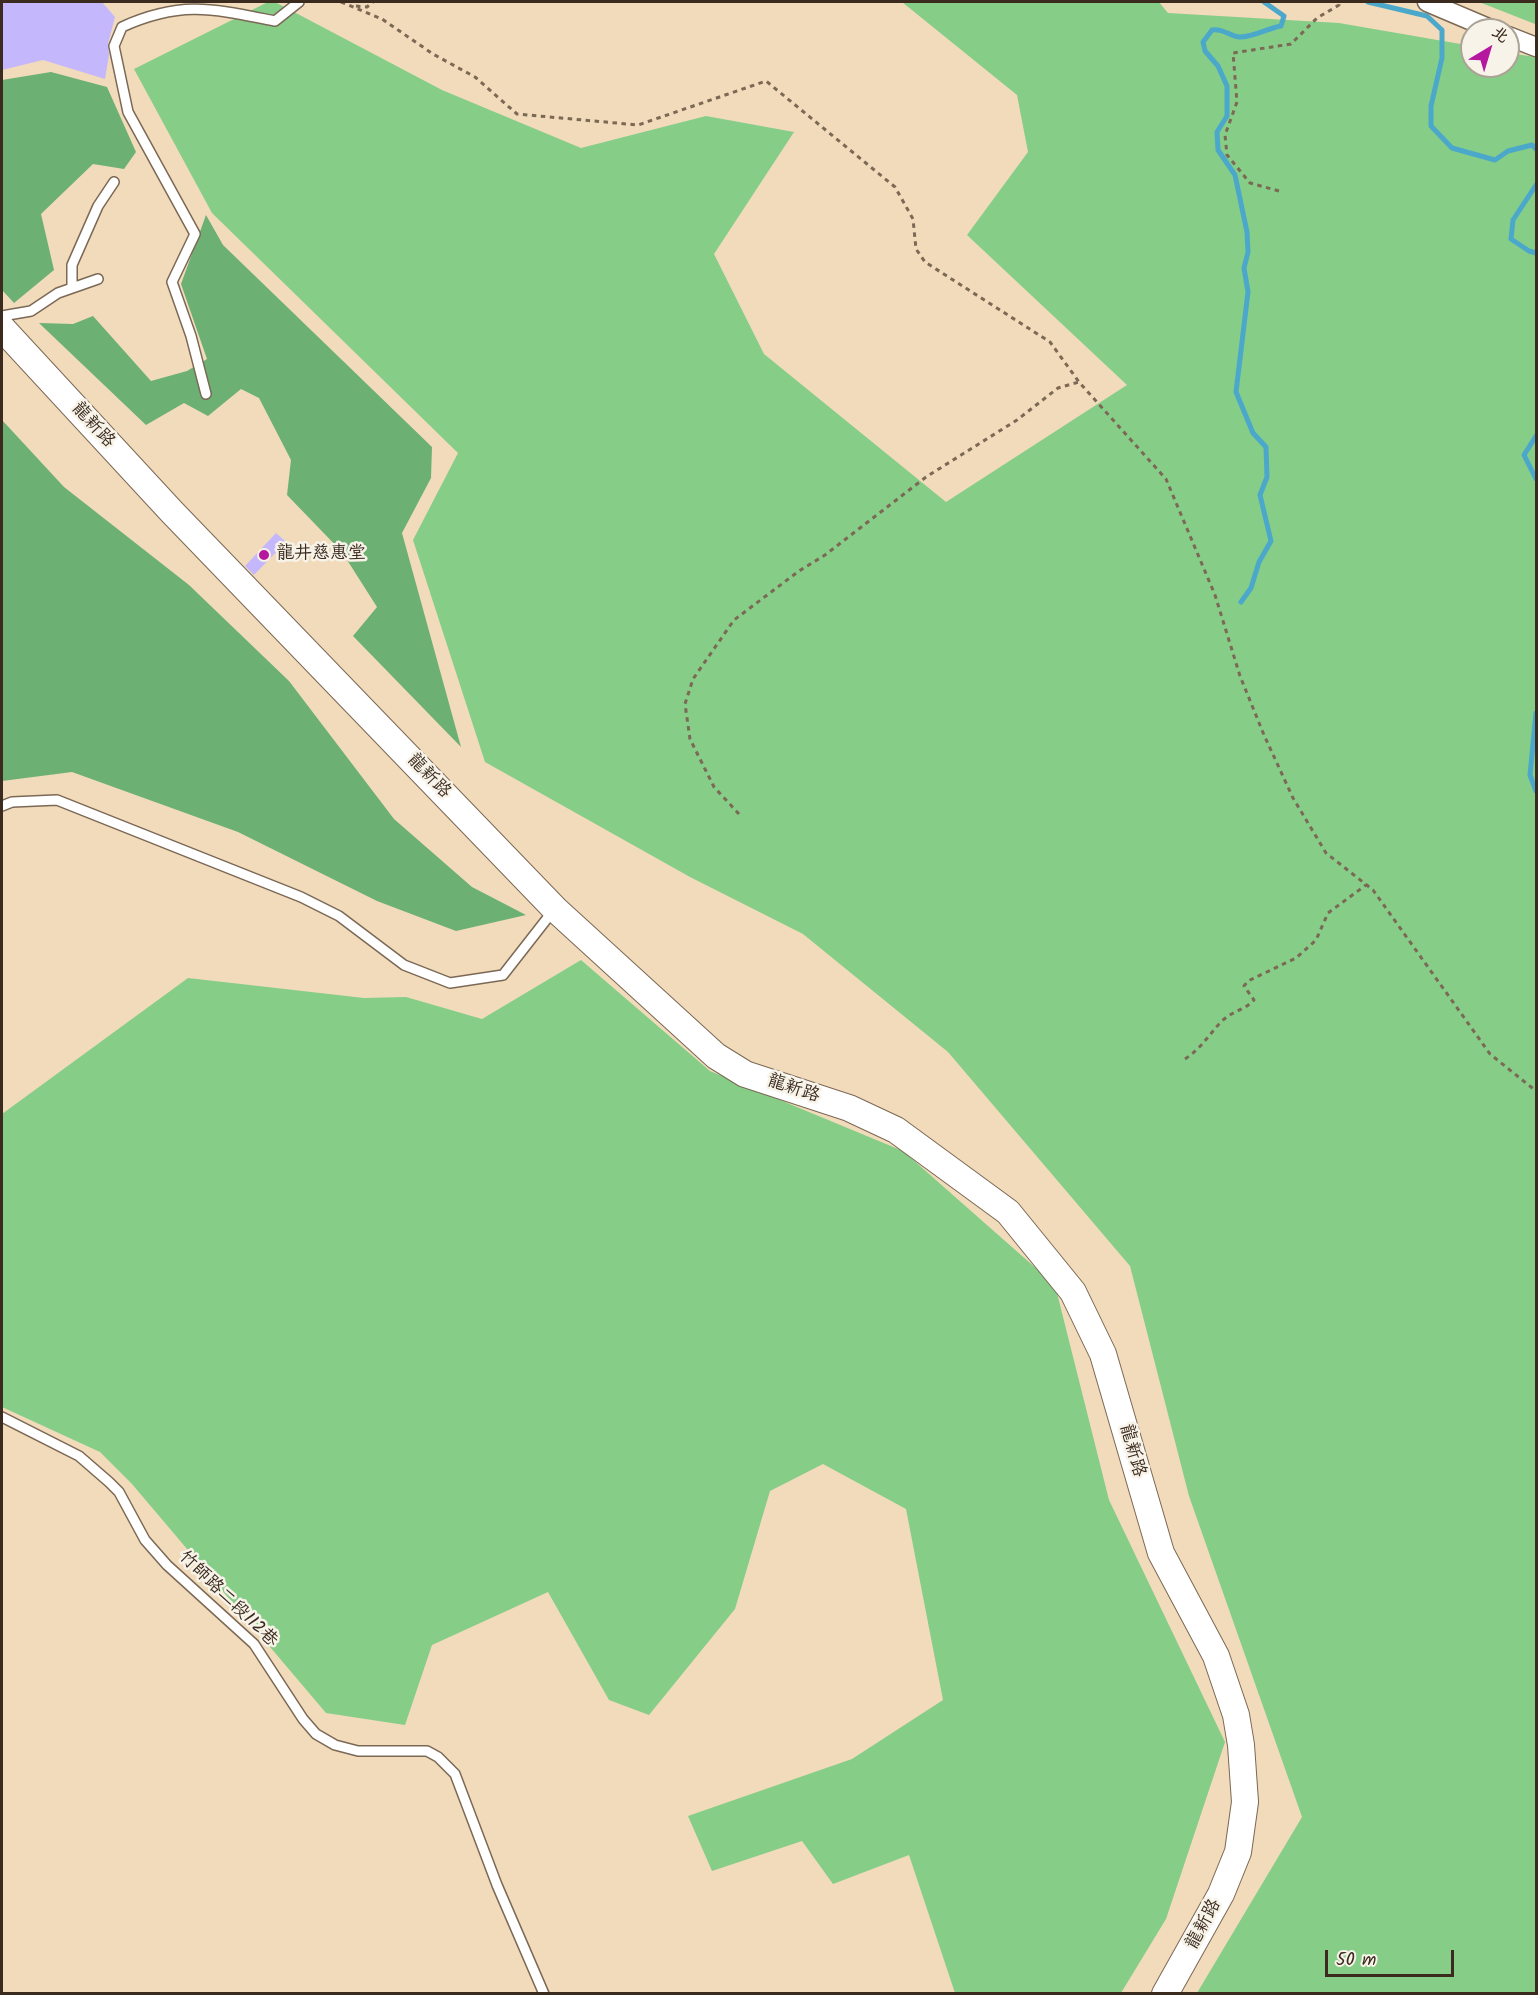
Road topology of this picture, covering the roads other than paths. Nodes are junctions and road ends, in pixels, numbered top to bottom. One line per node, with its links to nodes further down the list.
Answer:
1 (299, 2): 11 (lane)
2 (1426, 2): 3 (street)
3 (1465, 18)
4 (1520, 41): 5 (street)
5 (1536, 47)
6 (114, 182): 8 (lane)
7 (98, 279): 8 (lane)
8 (72, 288): 9 (lane)
9 (2, 316)
10 (2, 328): 13 (street, 龍新路)
11 (206, 394)
12 (2, 806): 13 (lane)
13 (555, 909): 16 (street, 龍新路)
14 (2, 1417): 15 (lane, 竹師路二段112巷)
15 (544, 1994)
16 (1165, 1994)

